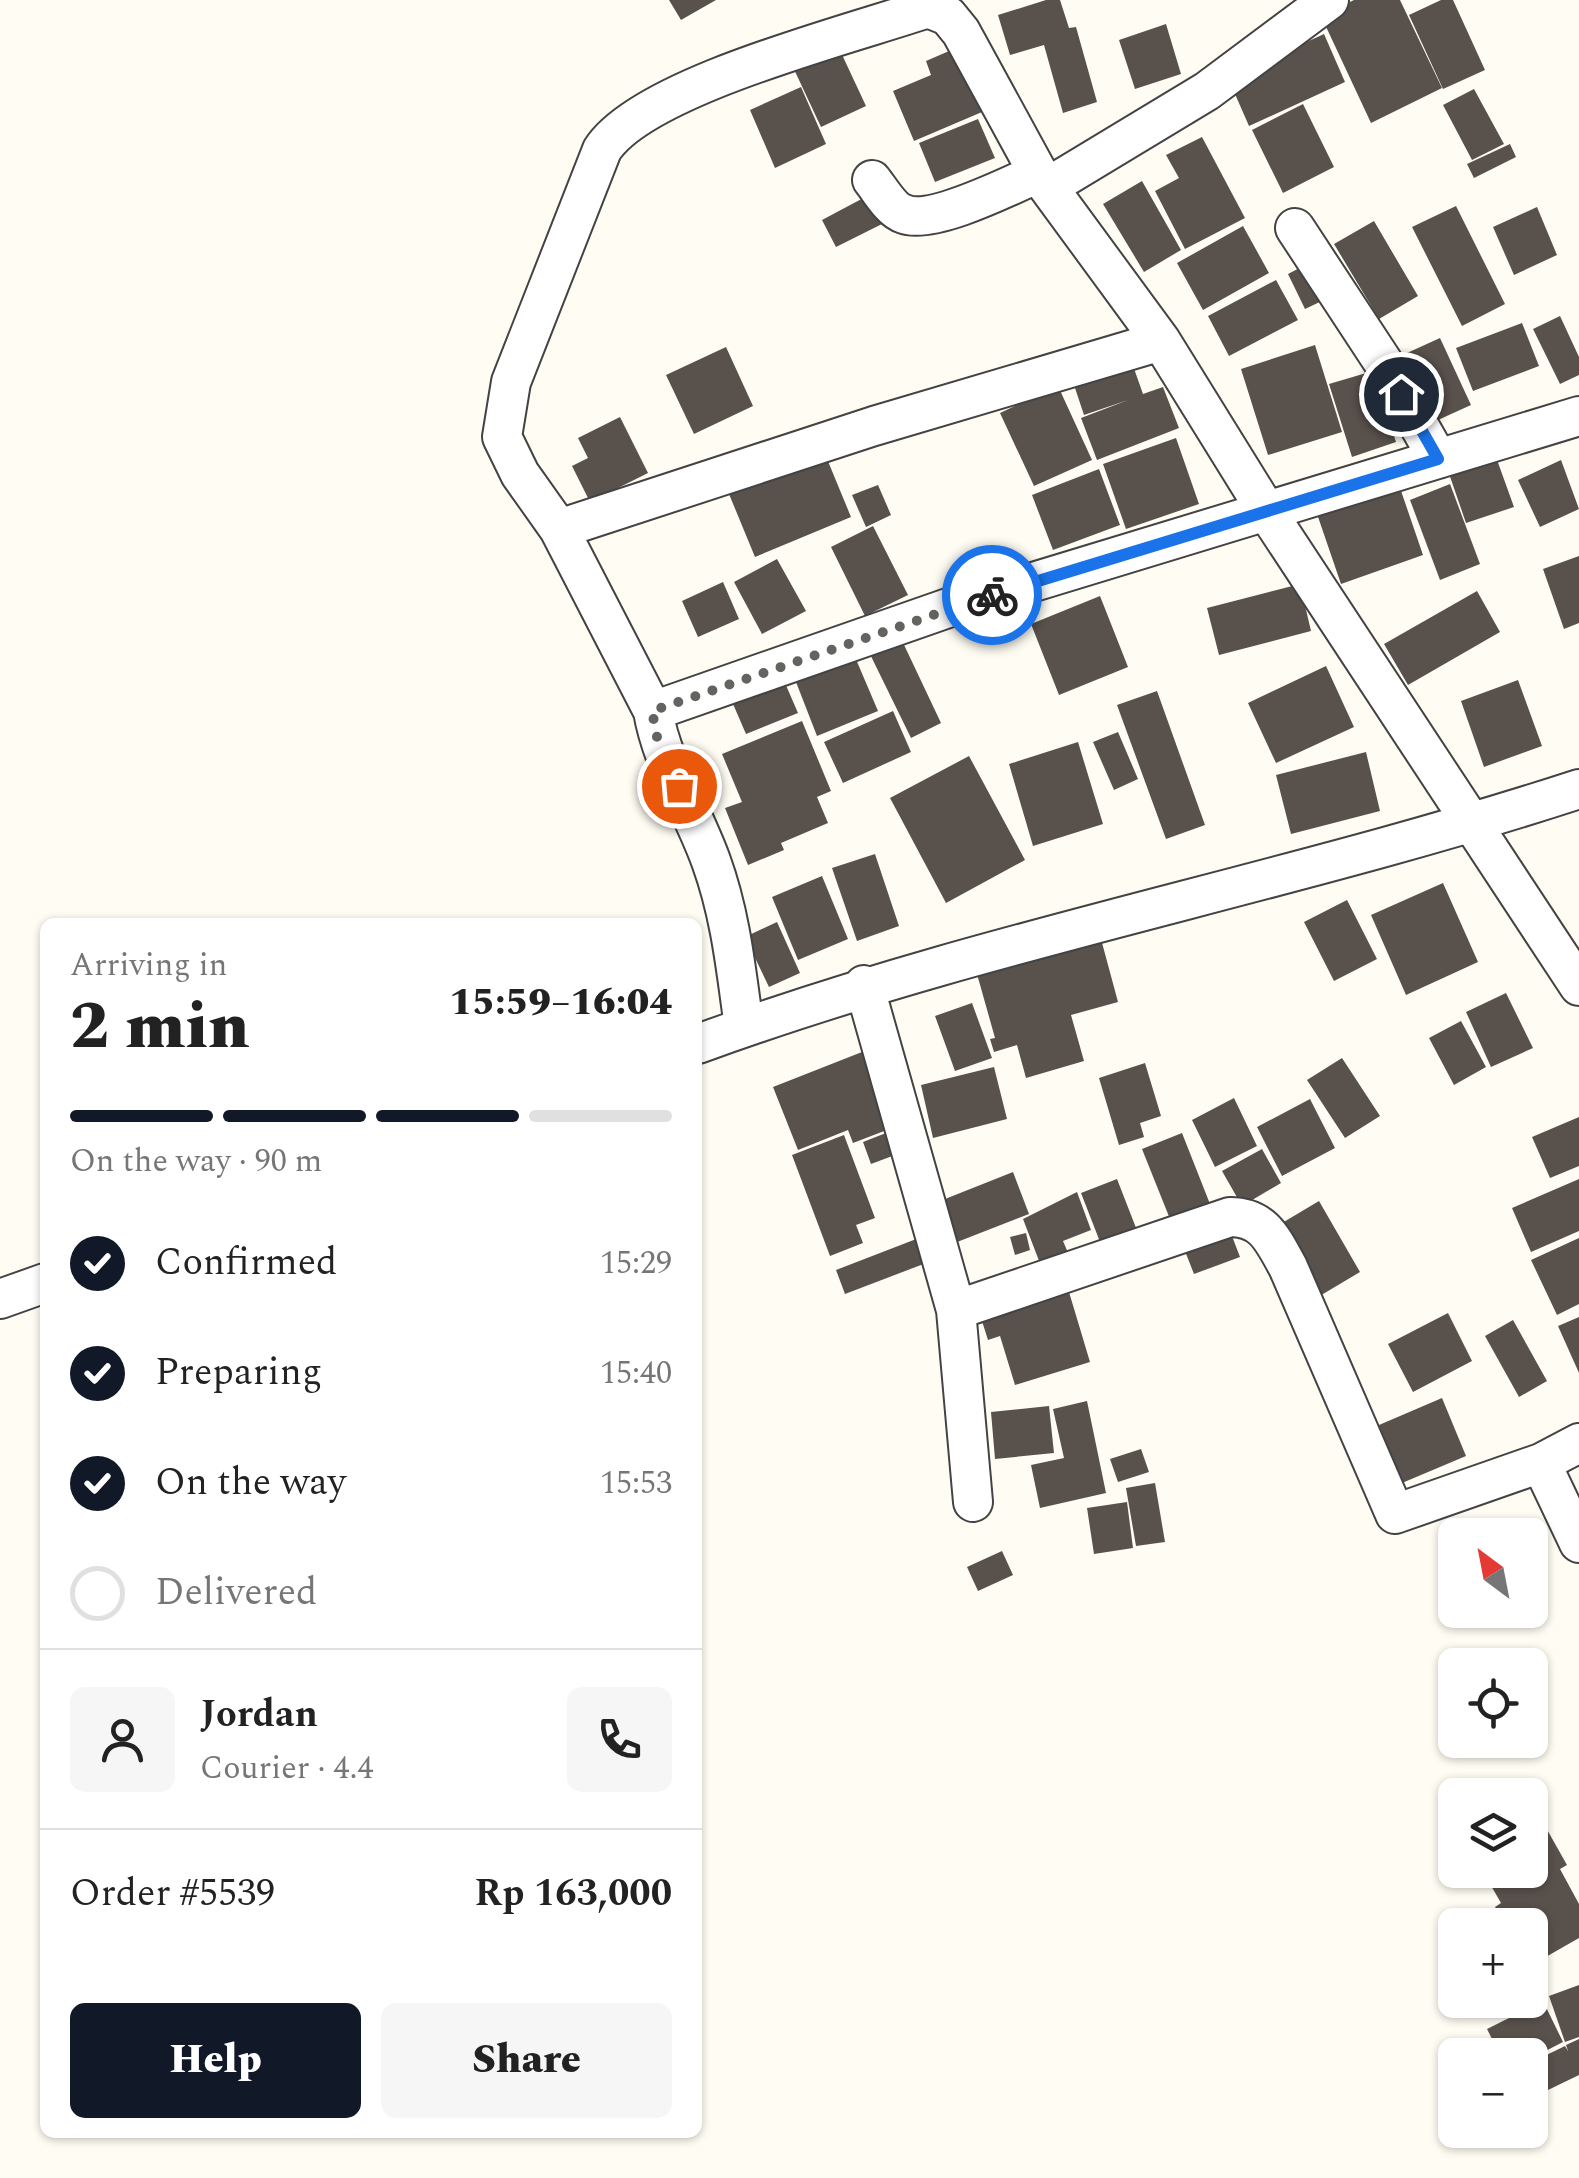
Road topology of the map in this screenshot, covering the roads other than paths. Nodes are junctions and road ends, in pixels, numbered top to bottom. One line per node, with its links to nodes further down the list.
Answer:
1 (1328, 0): 3 (street)
2 (872, 180): 3 (street)
3 (1043, 180): 5 (street); 9 (street)
4 (1295, 228): 7 (street)
5 (1161, 341): 8 (street); 9 (street)
6 (1579, 416): 7 (street)
7 (1438, 459): 8 (street)
8 (1267, 512): 10 (street); 12 (street)
9 (560, 529): 10 (street)
10 (652, 711): 15 (street)
11 (1579, 789): 12 (street)
12 (1475, 823): 13 (street); 14 (street)
13 (864, 985): 15 (street); 19 (street)
14 (1579, 986)
15 (744, 1027): 16 (street)
16 (702, 1043)
17 (40, 1284): 18 (street)
18 (0, 1299)
19 (956, 1310): 21 (street); 22 (street)
20 (1579, 1443): 21 (street)
21 (1541, 1463): 23 (street)
22 (972, 1502)
23 (1579, 1543)

